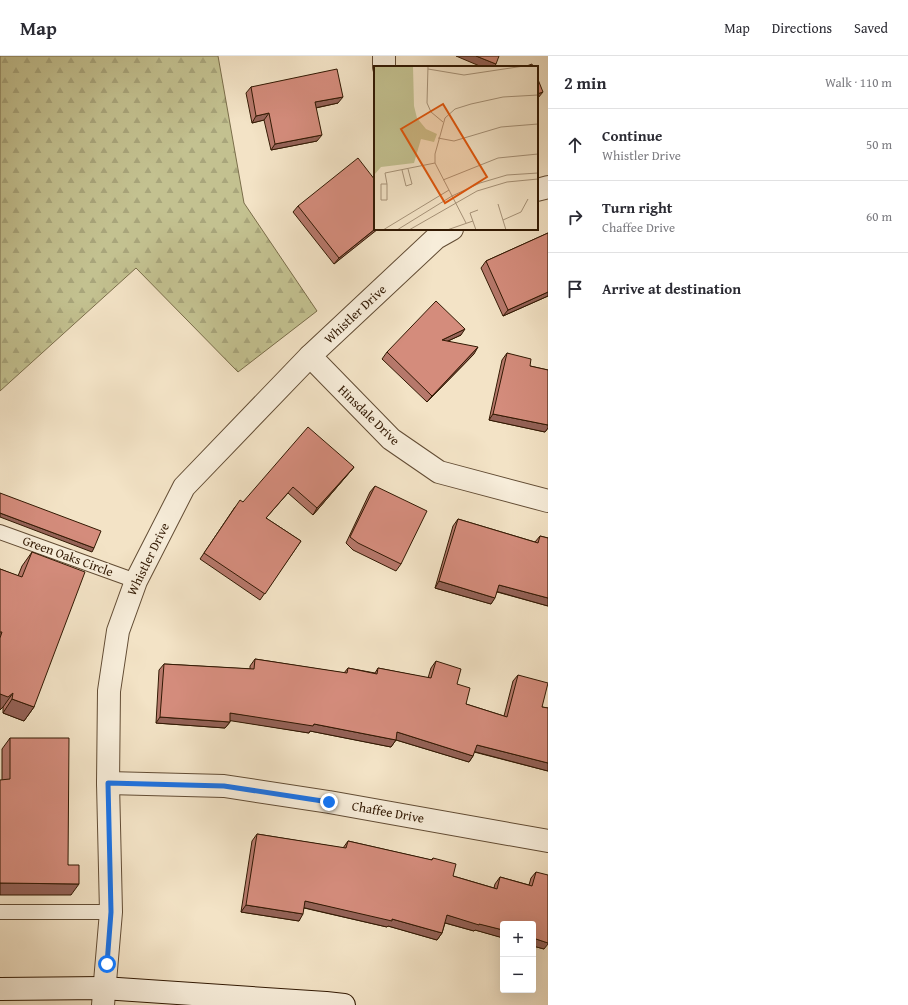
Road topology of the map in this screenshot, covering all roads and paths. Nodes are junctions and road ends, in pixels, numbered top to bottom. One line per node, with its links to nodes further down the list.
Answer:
1 (548, 187): 2 (street)
2 (538, 190)
3 (449, 230): 4 (street, Whistler Drive)
4 (310, 356): 5 (street, Hinsdale Drive); 7 (street, Whistler Drive)
5 (548, 500)
6 (0, 532): 7 (lane, Green Oaks Circle)
7 (136, 580): 8 (street, Whistler Drive)
8 (108, 783): 9 (street, Chaffee Drive); 11 (street, Whistler Drive)
9 (548, 841)
10 (0, 912): 11 (lane)
11 (111, 912): 13 (street, Whistler Drive)
12 (0, 989): 13 (street)
13 (103, 997): 14 (street)
14 (344, 1005)

